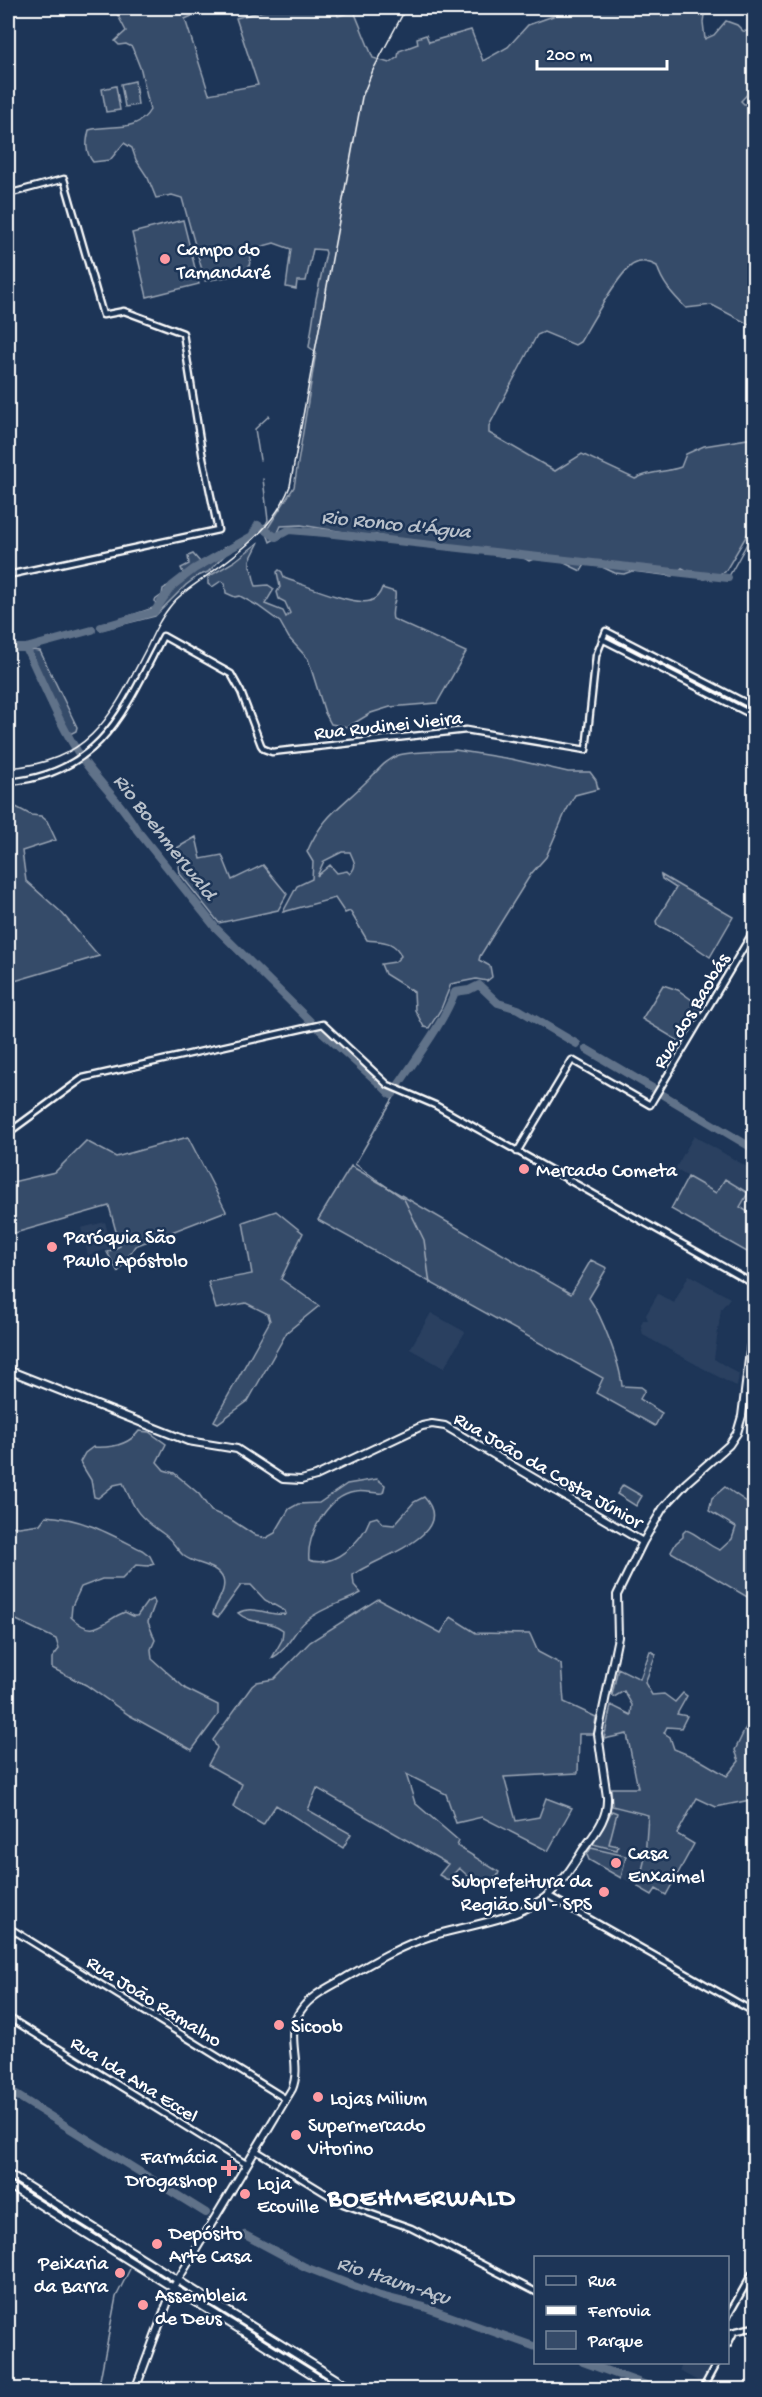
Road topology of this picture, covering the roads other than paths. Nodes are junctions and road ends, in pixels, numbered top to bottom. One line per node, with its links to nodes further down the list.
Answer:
1 (8, 194): 2 (street)
2 (8, 575)
3 (602, 639): 4 (street); 5 (street); 8 (street, Rua Rudinei Vieira)
4 (712, 685): 5 (street); 6 (street)
5 (708, 693): 7 (street)
6 (754, 707)
7 (754, 716)
8 (8, 782)
9 (754, 930): 11 (street, Rua dos Baobás)
10 (8, 1132): 11 (street)
11 (517, 1152): 12 (street)
12 (754, 1284)
13 (754, 1319): 15 (main road)
14 (8, 1370): 15 (main road, Rua João da Costa Júnior)
15 (643, 1542): 16 (main road)
16 (547, 1895): 18 (street); 20 (main road)
17 (8, 1927): 20 (street, Rua João Ramalho)
18 (754, 2012)
19 (8, 2018): 22 (street, Rua Ida Ana Eccel)
20 (286, 2099): 21 (main road)
21 (255, 2150): 22 (main road); 28 (street)
22 (246, 2164): 26 (main road)
23 (8, 2174): 26 (main road)
24 (8, 2185): 27 (main road)
25 (754, 2270): 29 (street)
26 (177, 2280): 27 (main road); 37 (main road)
27 (173, 2288): 35 (main road); 36 (main road)
28 (534, 2291)
29 (729, 2314)
30 (754, 2327): 31 (street)
31 (734, 2332): 32 (street); 33 (street)
32 (729, 2333)
33 (729, 2342)
34 (716, 2364): 38 (street)
35 (135, 2390)
36 (337, 2390)
37 (354, 2390)
38 (702, 2390)

